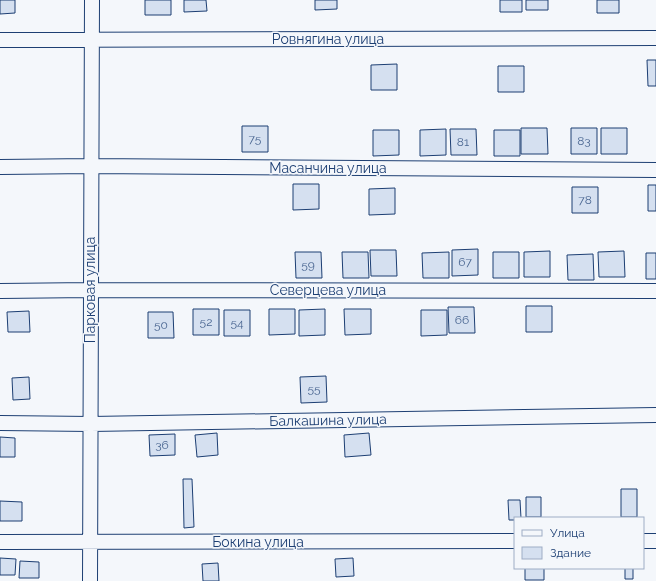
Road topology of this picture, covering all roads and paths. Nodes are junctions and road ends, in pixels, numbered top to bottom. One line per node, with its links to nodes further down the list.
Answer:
1 (92, 0): 4 (street, Парковая улица)
2 (656, 38): 4 (street, Ровнягина улица)
3 (0, 40): 4 (street, Ровнягина улица)
4 (91, 40): 5 (street, Парковая улица)
5 (90, 166): 6 (street, Масанчина улица); 7 (street, Масанчина улица); 8 (street, Парковая улица)
6 (0, 167)
7 (656, 170)
8 (90, 290): 9 (street, Северцева улица); 10 (street, Северцева улица); 13 (street, Парковая улица)
9 (0, 291)
10 (656, 291)
11 (656, 415): 13 (street, Балкашина улица)
12 (0, 423): 13 (street, Балкашина улица)
13 (90, 424): 18 (street, Парковая улица)
14 (514, 541): 18 (street, Бокина улица)
15 (644, 541): 16 (street)
16 (656, 541)
17 (0, 542): 18 (street, Бокина улица)
18 (90, 542): 19 (street, Парковая улица)
19 (90, 581)

